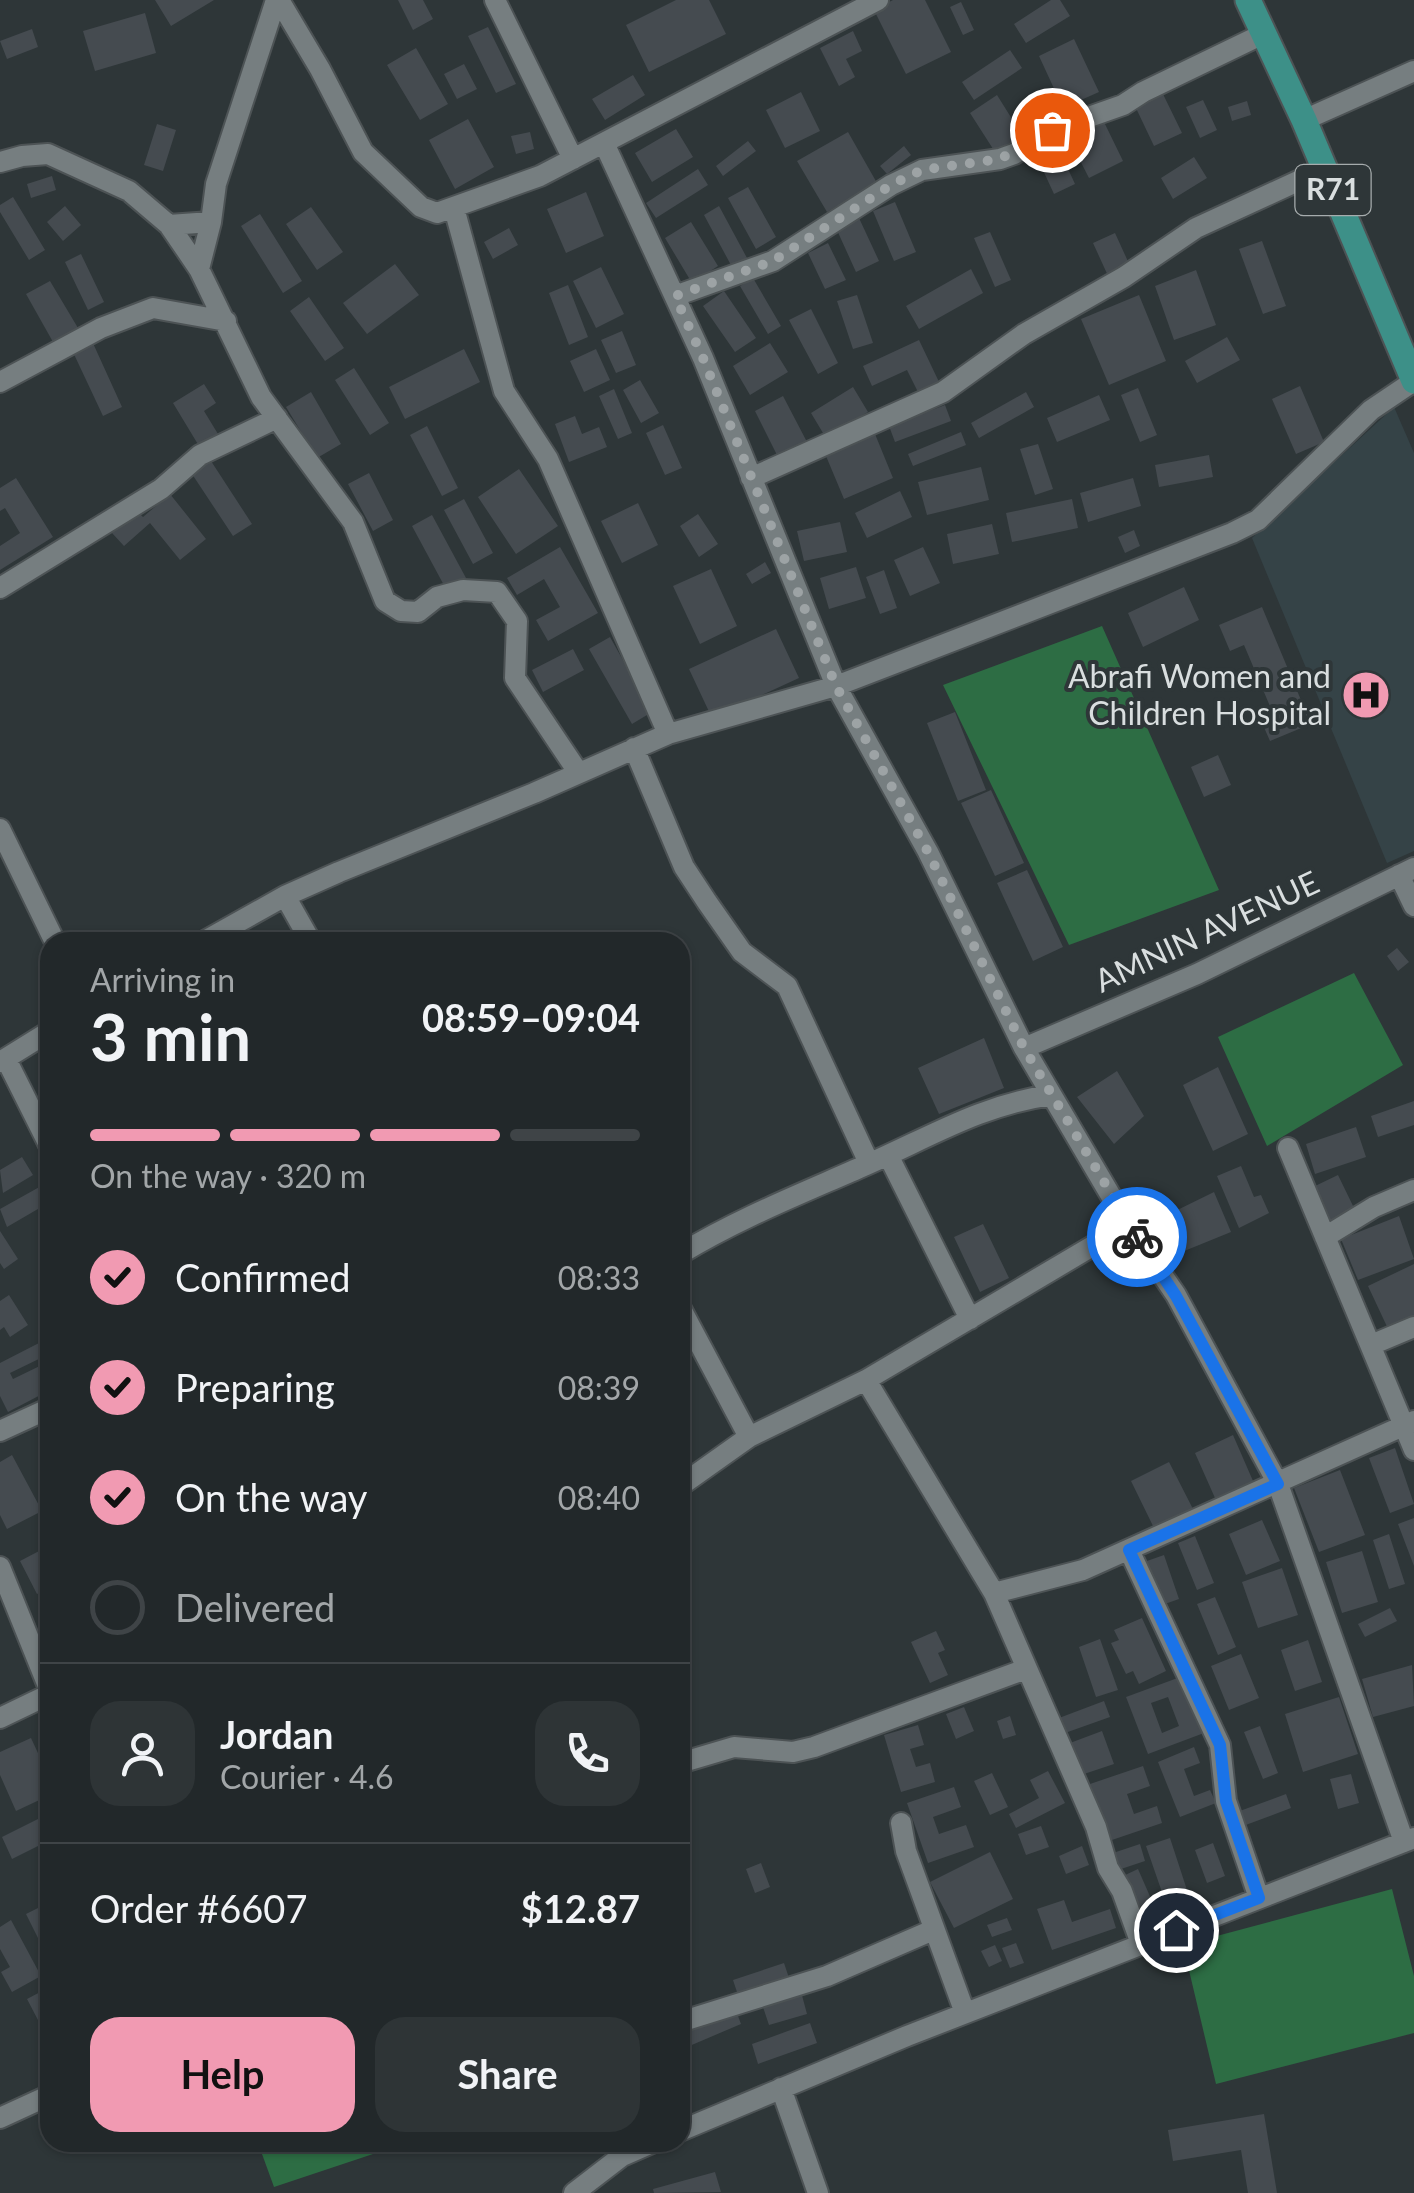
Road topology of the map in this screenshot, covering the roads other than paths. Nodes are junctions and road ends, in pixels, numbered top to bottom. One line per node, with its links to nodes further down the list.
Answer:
1 (278, 0): 12 (street); 13 (street)
2 (495, 0): 9 (street)
3 (878, 0): 8 (street)
4 (1248, 0): 5 (main road, R71)
5 (1266, 33): 7 (main road, R71); 16 (street)
6 (1414, 72): 7 (street)
7 (1304, 120): 11 (main road, R71)
8 (604, 144): 9 (street); 16 (street)
9 (573, 159): 12 (street)
10 (0, 162): 14 (street)
11 (1324, 169): 18 (main road, R71); 21 (street)
12 (454, 208): 24 (street)
13 (211, 222): 14 (street); 15 (street)
14 (169, 225): 15 (street)
15 (199, 269): 17 (street)
16 (675, 296): 21 (street)
17 (226, 322): 19 (street); 20 (street)
18 (1414, 381): 23 (street)
19 (0, 382)
20 (277, 418): 22 (street); 26 (street)
21 (751, 478): 23 (street)
22 (0, 588)
23 (836, 686): 24 (street); 35 (street)
24 (668, 734): 25 (street)
25 (634, 748): 26 (street); 40 (street)
26 (578, 772): 29 (street)
27 (0, 829): 31 (street)
28 (1407, 871): 30 (street); 35 (street, AMNIN AVENUE)
29 (285, 896): 32 (street); 33 (street)
30 (1414, 906)
31 (50, 932)
32 (221, 932)
33 (305, 932)
34 (40, 1038): 36 (street)
35 (1024, 1048): 37 (street)
36 (3, 1060): 38 (street)
37 (1051, 1095): 40 (street); 42 (street)
38 (40, 1128)
39 (1288, 1148): 43 (street)
40 (878, 1159): 44 (street); 45 (street)
41 (1414, 1190): 43 (street)
42 (1128, 1224): 45 (street); 56 (street)
43 (1325, 1237): 48 (street)
44 (690, 1248)
45 (970, 1319): 49 (street)
46 (690, 1326): 53 (street)
47 (1414, 1327): 48 (street)
48 (1372, 1345): 51 (street)
49 (866, 1380): 53 (street); 59 (street)
50 (40, 1413): 52 (street)
51 (1408, 1423): 54 (street); 56 (street)
52 (0, 1431)
53 (749, 1437): 55 (street)
54 (1414, 1450)
55 (690, 1479)
56 (1278, 1484): 57 (street); 66 (street)
57 (1129, 1550): 59 (street); 67 (street)
58 (0, 1567): 60 (street)
59 (994, 1593): 61 (street)
60 (40, 1668)
61 (1026, 1669): 64 (street); 69 (street)
62 (40, 1698): 63 (street)
63 (0, 1718)
64 (690, 1761)
65 (901, 1823): 68 (street)
66 (1409, 1840): 67 (street)
67 (1259, 1898): 69 (street)
68 (933, 1930): 70 (street); 71 (street)
69 (1142, 1944): 70 (street)
70 (965, 2013): 72 (street)
71 (690, 2019)
72 (781, 2088): 75 (street); 78 (street)
73 (40, 2100): 74 (street)
74 (0, 2118)
75 (690, 2127)
76 (631, 2152): 77 (street)
77 (574, 2193)
78 (818, 2193)

